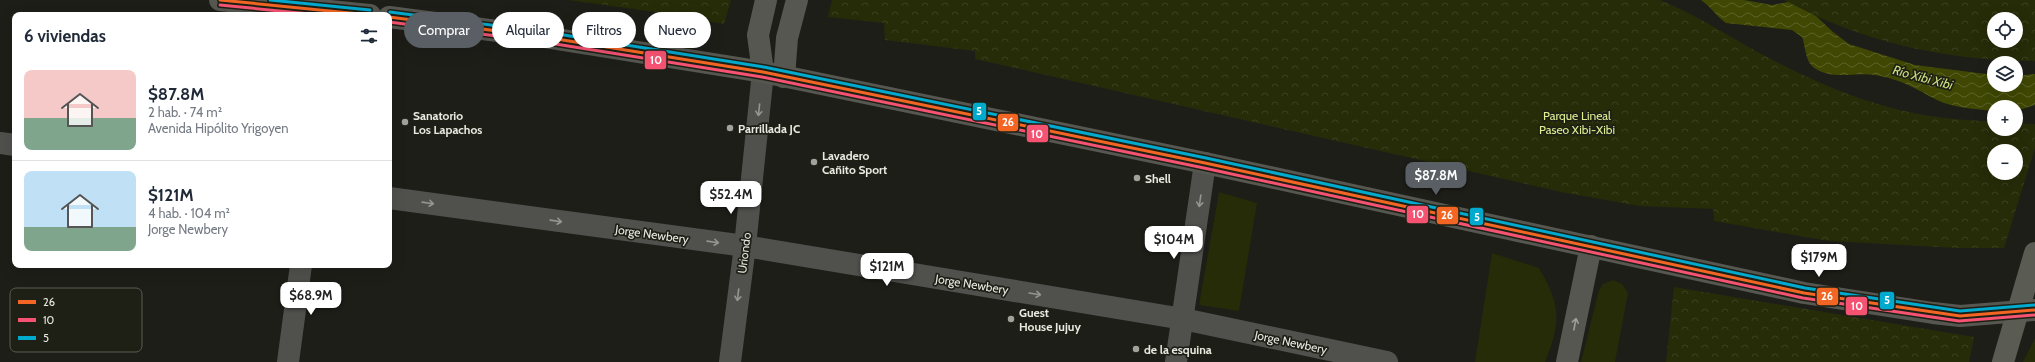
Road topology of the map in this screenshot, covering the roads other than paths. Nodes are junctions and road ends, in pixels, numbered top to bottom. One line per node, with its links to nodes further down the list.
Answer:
1 (220, 0): 4 (main road)
2 (797, 0): 7 (main road)
3 (764, 9): 6 (main road)
4 (323, 12)
5 (392, 17): 6 (main road)
6 (763, 72): 7 (main road); 12 (street, Uriondo, one-way to 12)
7 (784, 77): 10 (main road)
8 (0, 143): 9 (street)
9 (12, 145)
10 (1205, 163): 13 (main road); 17 (street, one-way to 17)
11 (392, 198): 12 (street, Jorge Newbery, one-way to 12)
12 (745, 246): 17 (street, Jorge Newbery, one-way to 17); 20 (street, Uriondo, one-way to 20)
13 (1591, 246): 16 (main road); 23 (main road, one-way to 13)
14 (2035, 253): 18 (main road)
15 (301, 268): 19 (street)
16 (2035, 310)
17 (1183, 319): 21 (street); 22 (street, Jorge Newbery)
18 (2003, 359)
19 (288, 362)
20 (730, 362)
21 (1176, 362)
22 (1387, 362)
23 (1567, 362)

